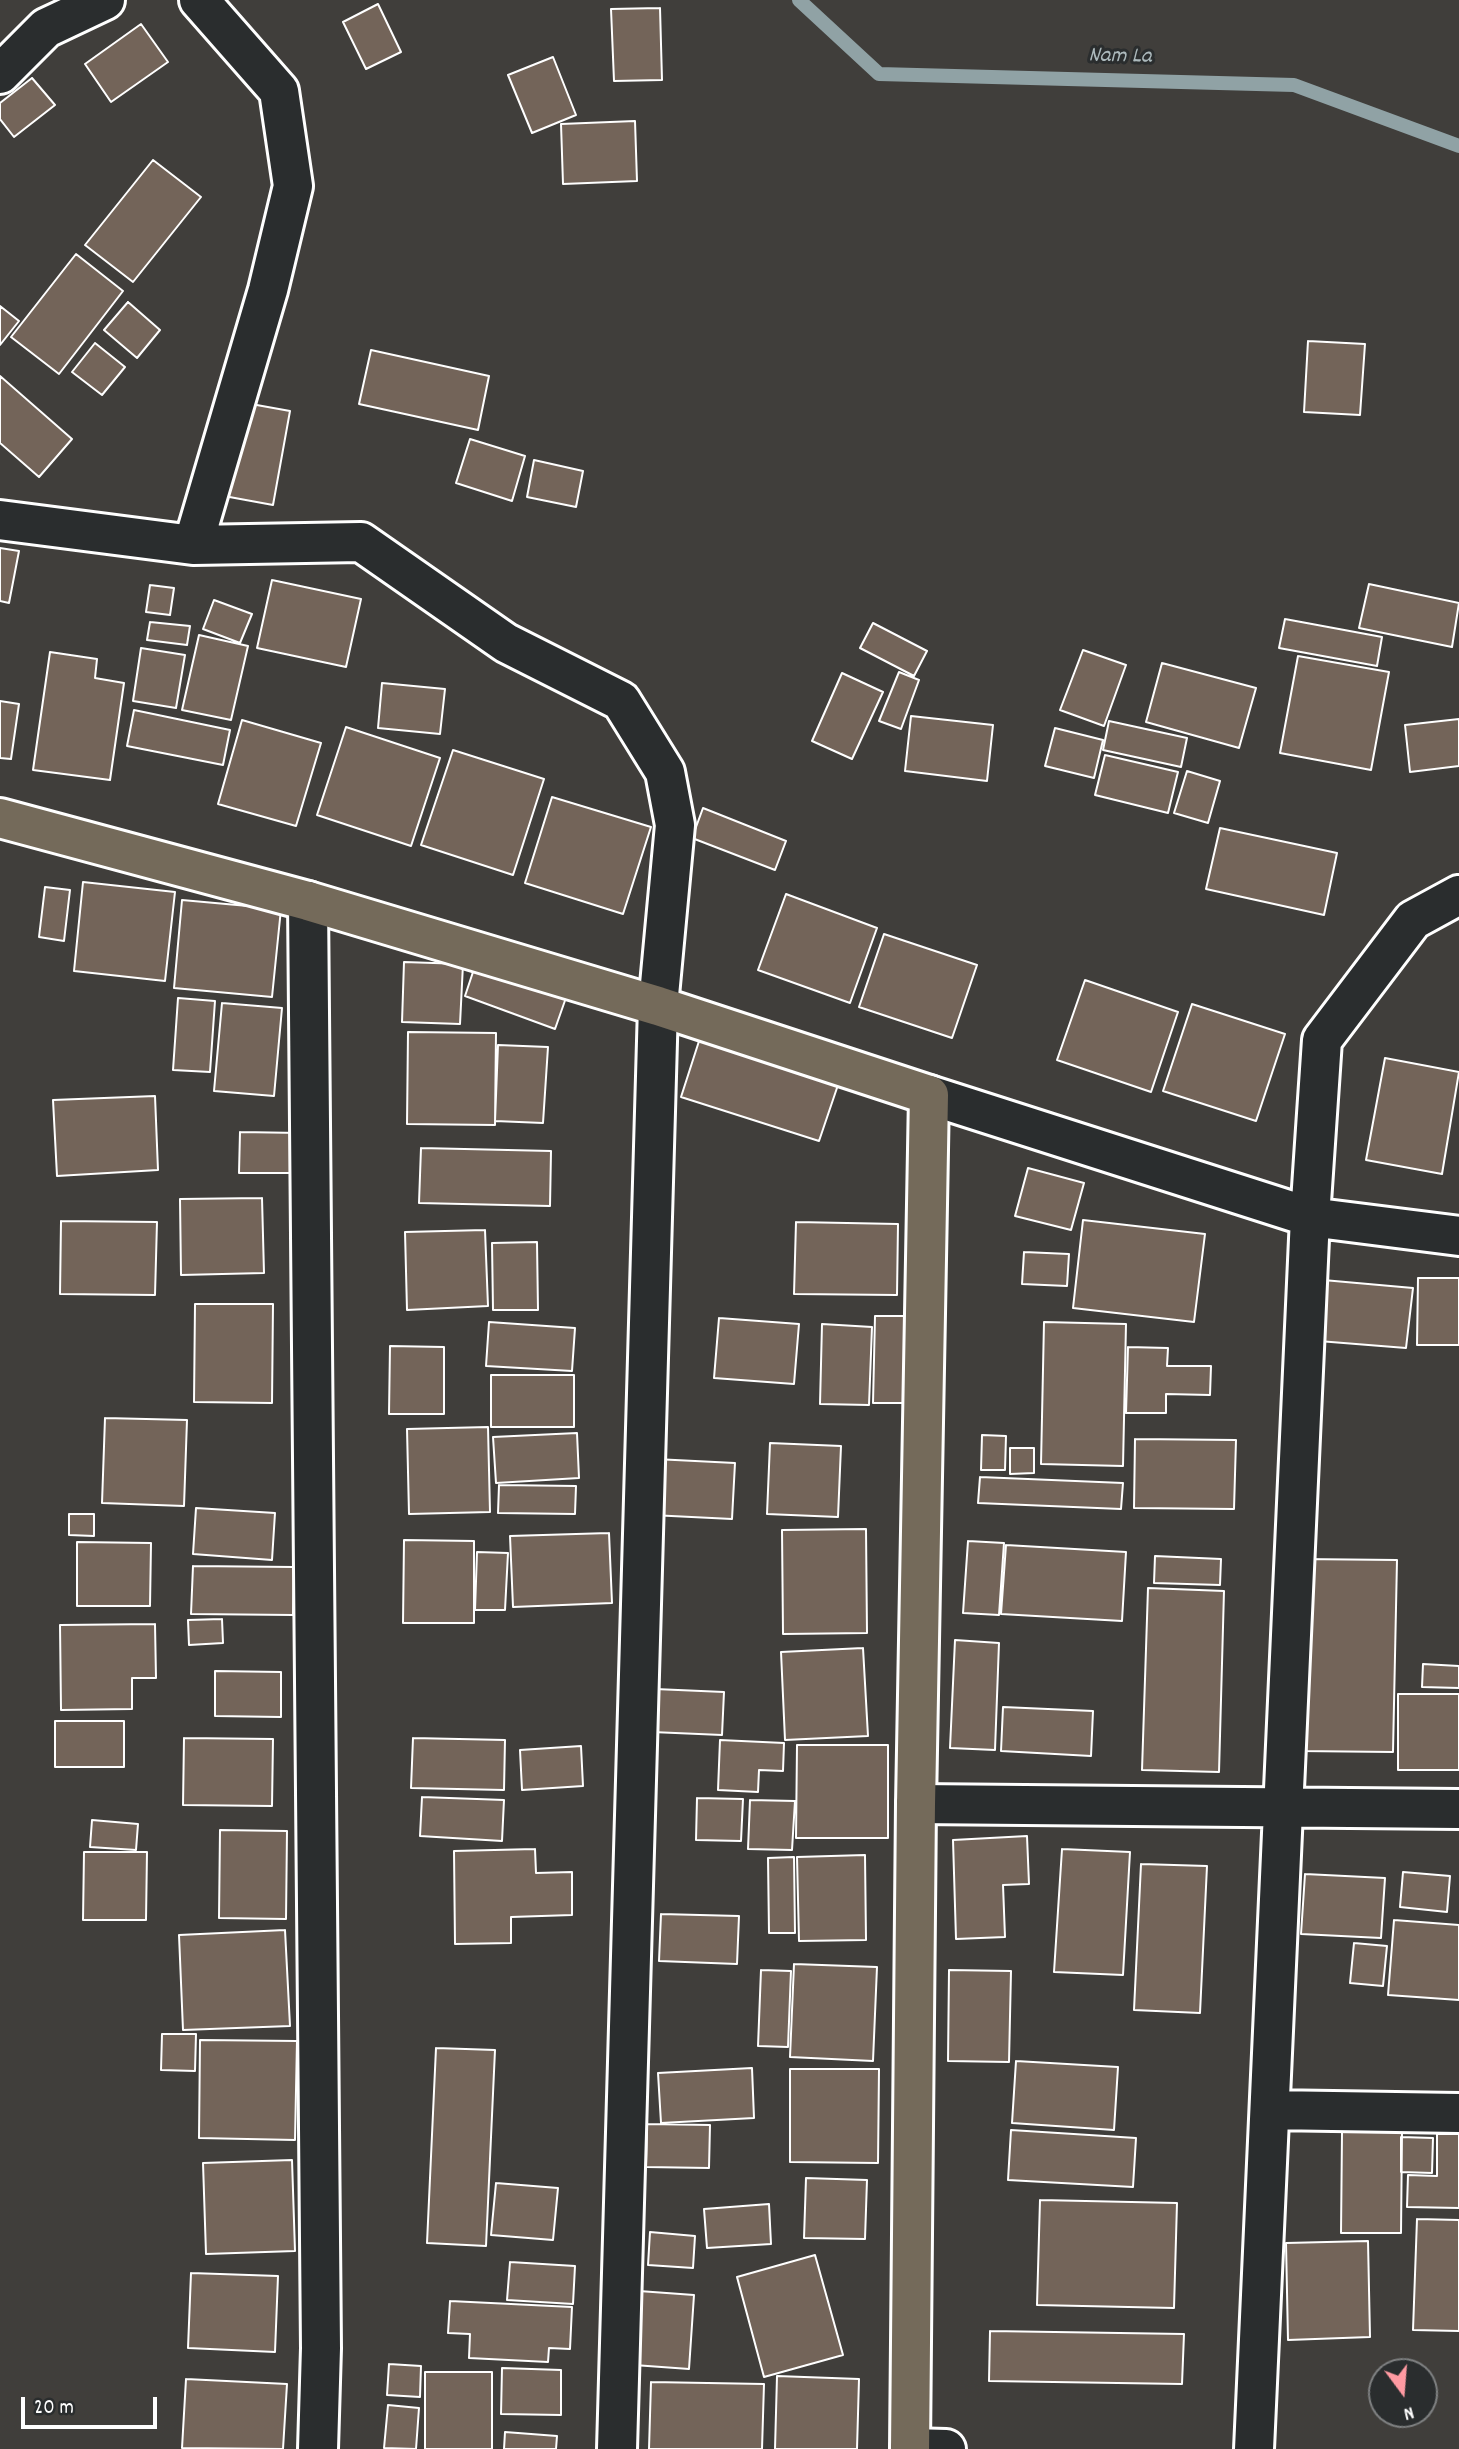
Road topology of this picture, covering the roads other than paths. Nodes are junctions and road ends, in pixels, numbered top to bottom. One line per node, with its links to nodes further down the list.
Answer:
1 (105, 0): 3 (street)
2 (199, 0): 5 (street)
3 (0, 75)
4 (0, 520): 5 (street)
5 (192, 545): 9 (street)
6 (0, 818): 8 (main road)
7 (1459, 895): 11 (street)
8 (308, 901): 9 (main road); 18 (street)
9 (658, 1006): 10 (main road); 19 (street)
10 (929, 1095): 11 (street); 13 (main road)
11 (1310, 1217): 12 (street); 14 (street)
12 (1459, 1236)
13 (916, 1804): 14 (street); 20 (main road)
14 (1283, 1807): 15 (street); 16 (street)
15 (1459, 1809)
16 (1270, 2110): 17 (street); 22 (street)
17 (1459, 2113)
18 (318, 2449)
19 (617, 2449)
20 (910, 2449): 21 (street)
21 (946, 2449)
22 (1254, 2449)

